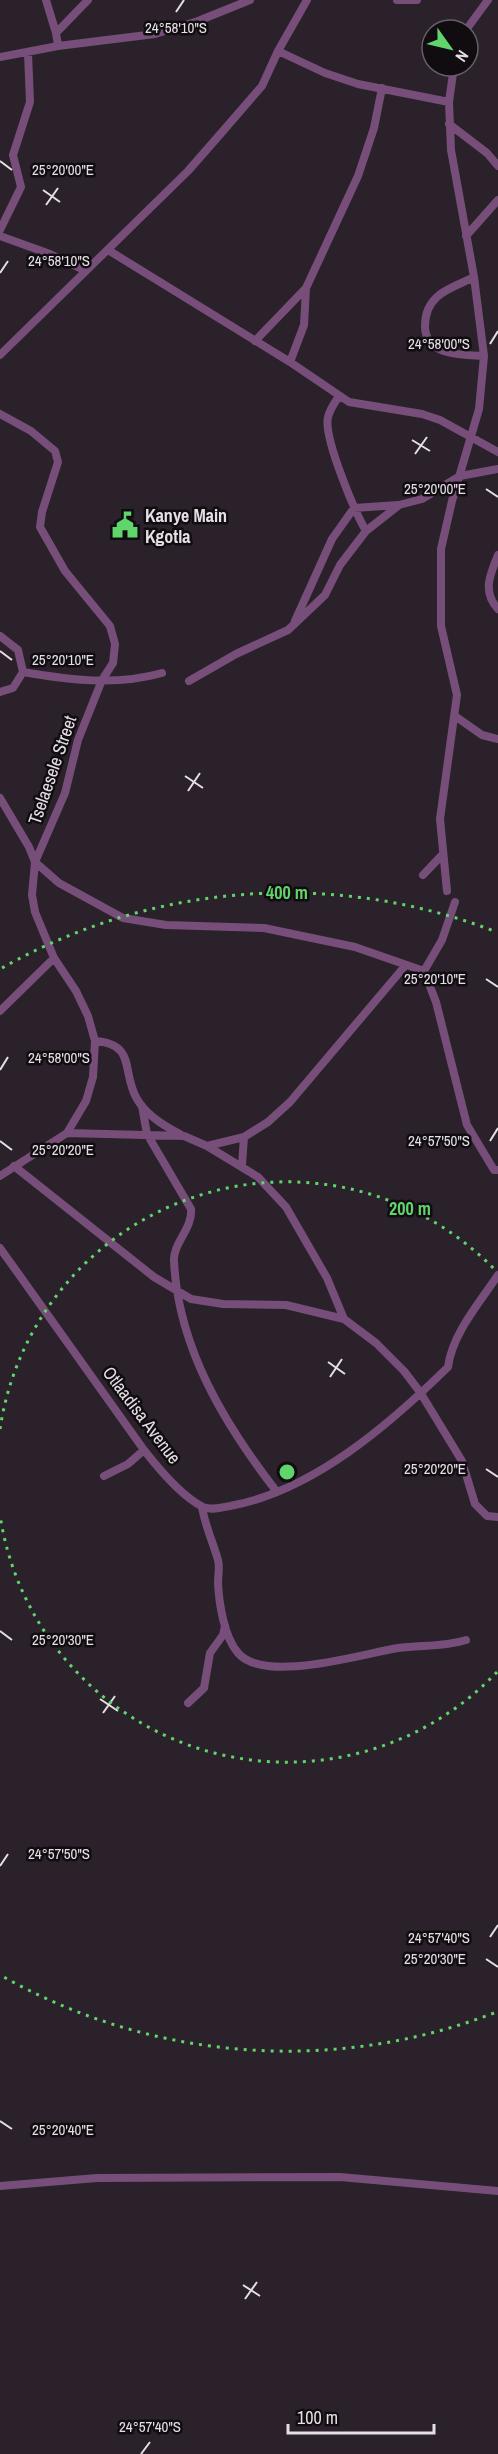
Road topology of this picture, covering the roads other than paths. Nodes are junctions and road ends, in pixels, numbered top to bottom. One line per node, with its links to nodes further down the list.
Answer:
1 (46, 0): 9 (street)
2 (88, 0): 9 (street)
3 (250, 0): 10 (street)
4 (307, 0): 11 (street)
5 (397, 0): 6 (street)
6 (417, 0)
7 (488, 0): 8 (street)
8 (475, 18)
9 (56, 33): 10 (street)
10 (58, 46): 12 (street)
11 (278, 51): 15 (street); 23 (street)
12 (28, 52): 13 (street); 20 (street)
13 (0, 57)
14 (452, 78): 16 (street)
15 (382, 88): 16 (street); 26 (street)
16 (449, 102): 17 (street)
17 (449, 124): 18 (street); 21 (street)
18 (498, 166)
19 (498, 200): 21 (street)
20 (0, 230)
21 (466, 236): 25 (street)
22 (0, 237): 24 (street)
23 (108, 250): 24 (street); 27 (street)
24 (86, 271): 28 (street)
25 (474, 278): 29 (street); 29 (street)
26 (306, 288): 27 (street); 30 (street)
27 (255, 340): 30 (street)
28 (0, 355)
29 (484, 356): 33 (street)
30 (290, 362): 31 (street)
31 (339, 396): 33 (street); 38 (street)
32 (0, 414): 48 (street, Tselaesele Street)
33 (472, 439): 34 (street); 36 (street)
34 (498, 452)
35 (498, 470): 36 (street)
36 (460, 476): 37 (street); 51 (street)
37 (399, 505): 38 (street); 39 (street)
38 (354, 508): 39 (street); 41 (street)
39 (366, 531): 42 (street)
40 (498, 555): 43 (street)
41 (324, 557): 42 (street); 44 (street)
42 (340, 565): 44 (street)
43 (498, 609)
44 (294, 625): 49 (street)
45 (0, 636): 46 (street)
46 (23, 672): 48 (street); 50 (street)
47 (162, 673): 48 (street)
48 (102, 680): 55 (street, Tselaesele Street)
49 (189, 681)
50 (0, 692)
51 (455, 716): 52 (street); 54 (street)
52 (498, 739)
53 (0, 798): 55 (street)
54 (442, 855): 56 (street); 57 (street)
55 (35, 862): 59 (street, Tselaesele Street); 60 (street)
56 (423, 875)
57 (447, 891)
58 (455, 902): 61 (street)
59 (54, 958): 62 (street); 63 (street, Tselaesele Street)
60 (405, 966): 61 (street); 68 (street)
61 (424, 971): 72 (street)
62 (0, 1011)
63 (95, 1041): 64 (street); 65 (street, Tselaesele Street)
64 (142, 1106): 66 (street); 67 (street)
65 (67, 1133): 66 (street); 70 (street, Tselaesele Street)
66 (147, 1134): 67 (street); 76 (street)
67 (184, 1136): 69 (street)
68 (244, 1137): 69 (street); 71 (street)
69 (207, 1146): 71 (street)
70 (14, 1166): 73 (street, Tselaesele Street); 76 (street)
71 (242, 1166): 77 (street)
72 (498, 1170)
73 (0, 1176)
74 (0, 1248): 79 (street, Otlaadisa Avenue)
75 (498, 1275): 78 (street)
76 (179, 1293): 77 (street); 81 (street)
77 (344, 1319): 78 (street)
78 (420, 1392): 81 (street); 83 (street)
79 (144, 1450): 80 (street); 82 (street, Otlaadisa Avenue)
80 (104, 1476)
81 (277, 1492): 82 (street)
82 (202, 1507): 84 (street)
83 (498, 1517)
84 (225, 1623): 85 (street); 86 (street)
85 (466, 1640)
86 (188, 1703)
87 (0, 2186): 88 (street)
88 (498, 2191)

